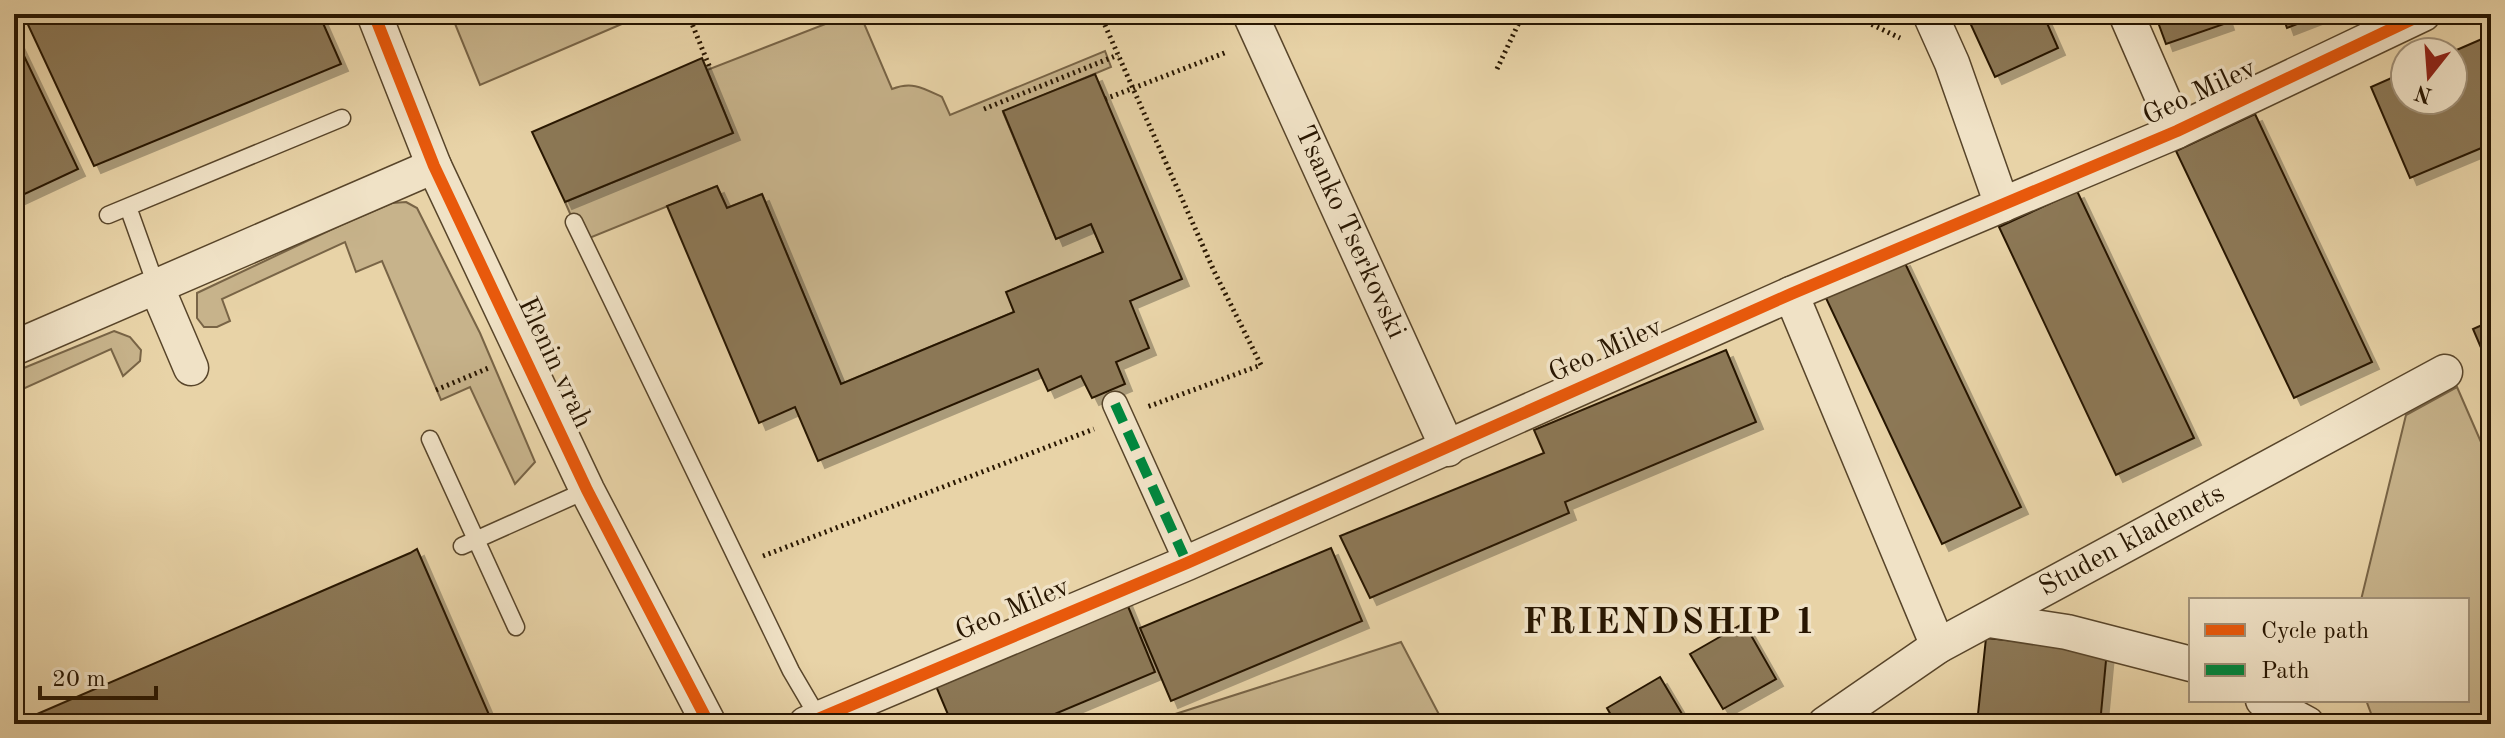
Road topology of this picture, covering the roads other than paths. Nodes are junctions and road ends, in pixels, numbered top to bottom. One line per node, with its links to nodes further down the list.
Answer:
1 (374, 14): 8 (street, Elenin vrah)
2 (1930, 14): 9 (street)
3 (2126, 14): 7 (street)
4 (2423, 14): 7 (street, Geo Milev)
5 (1256, 26): 20 (street, Tsanko Tserkovski)
6 (342, 118): 10 (lane)
7 (2177, 131): 9 (street, Geo Milev)
8 (434, 166): 13 (street); 21 (street, Elenin vrah)
9 (2002, 205): 14 (street, Geo Milev)
10 (128, 207): 11 (lane); 13 (lane)
11 (108, 215)
12 (574, 222): 29 (lane)
13 (157, 288): 15 (street); 16 (street)
14 (1791, 294): 20 (street, Geo Milev); 26 (street)
15 (14, 348)
16 (191, 368)
17 (2445, 372): 24 (street, Studen kladenets)
18 (1118, 411): 23 (street)
19 (430, 439): 22 (lane)
20 (1448, 449): 23 (street, Geo Milev)
21 (587, 490): 22 (lane); 30 (street, Elenin vrah)
22 (470, 542): 25 (lane)
23 (1187, 563): 29 (street, Geo Milev)
24 (1989, 620): 26 (street, Studen kladenets); 27 (street)
25 (516, 627)
26 (1938, 646): 31 (street, Studen kladenets)
27 (2189, 663)
28 (2267, 702): 32 (street)
29 (812, 721)
30 (709, 724)
31 (1825, 724)
32 (2307, 724)

